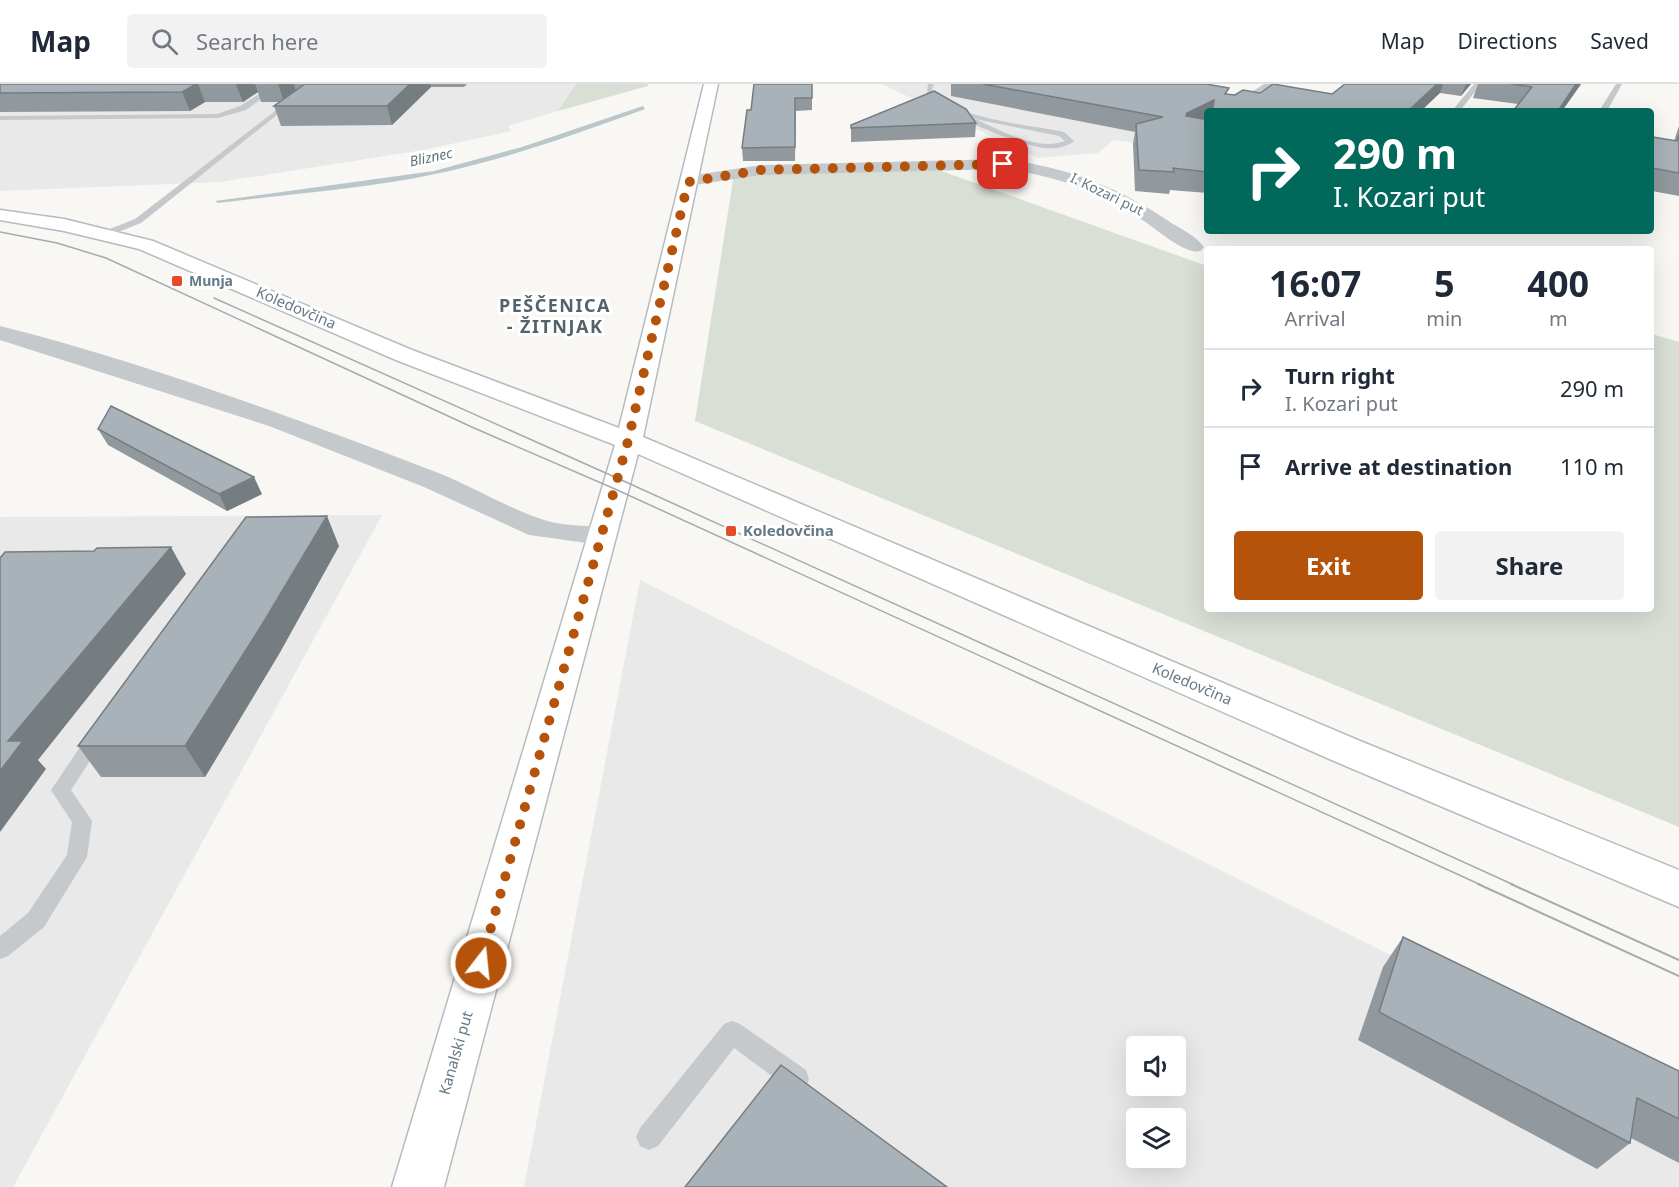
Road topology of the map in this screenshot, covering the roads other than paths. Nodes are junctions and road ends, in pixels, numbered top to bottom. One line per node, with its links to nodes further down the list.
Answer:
1 (714, 84): 13 (street, Kanalski put)
2 (931, 84): 11 (lane)
3 (1269, 84): 8 (lane)
4 (1478, 84): 9 (lane)
5 (1619, 84): 10 (lane)
6 (278, 88): 12 (lane)
7 (298, 96): 15 (lane)
8 (1231, 108)
9 (1458, 108)
10 (1605, 108)
11 (958, 113): 11 (lane)
12 (0, 118)
13 (688, 182): 16 (street, I. Kozari put); 18 (street, Kanalski put)
14 (0, 215): 15 (street, Koledovčina)
15 (105, 234): 18 (street, Koledovčina)
16 (1194, 247)
17 (0, 333): 19 (street)
18 (628, 441): 19 (street, Kanalski put); 21 (street, Koledovčina)
19 (601, 536): 25 (street, Kanalski put)
20 (106, 723): 22 (lane)
21 (1679, 889)
22 (0, 949)
23 (820, 1096): 24 (lane)
24 (649, 1137)
25 (418, 1187)

